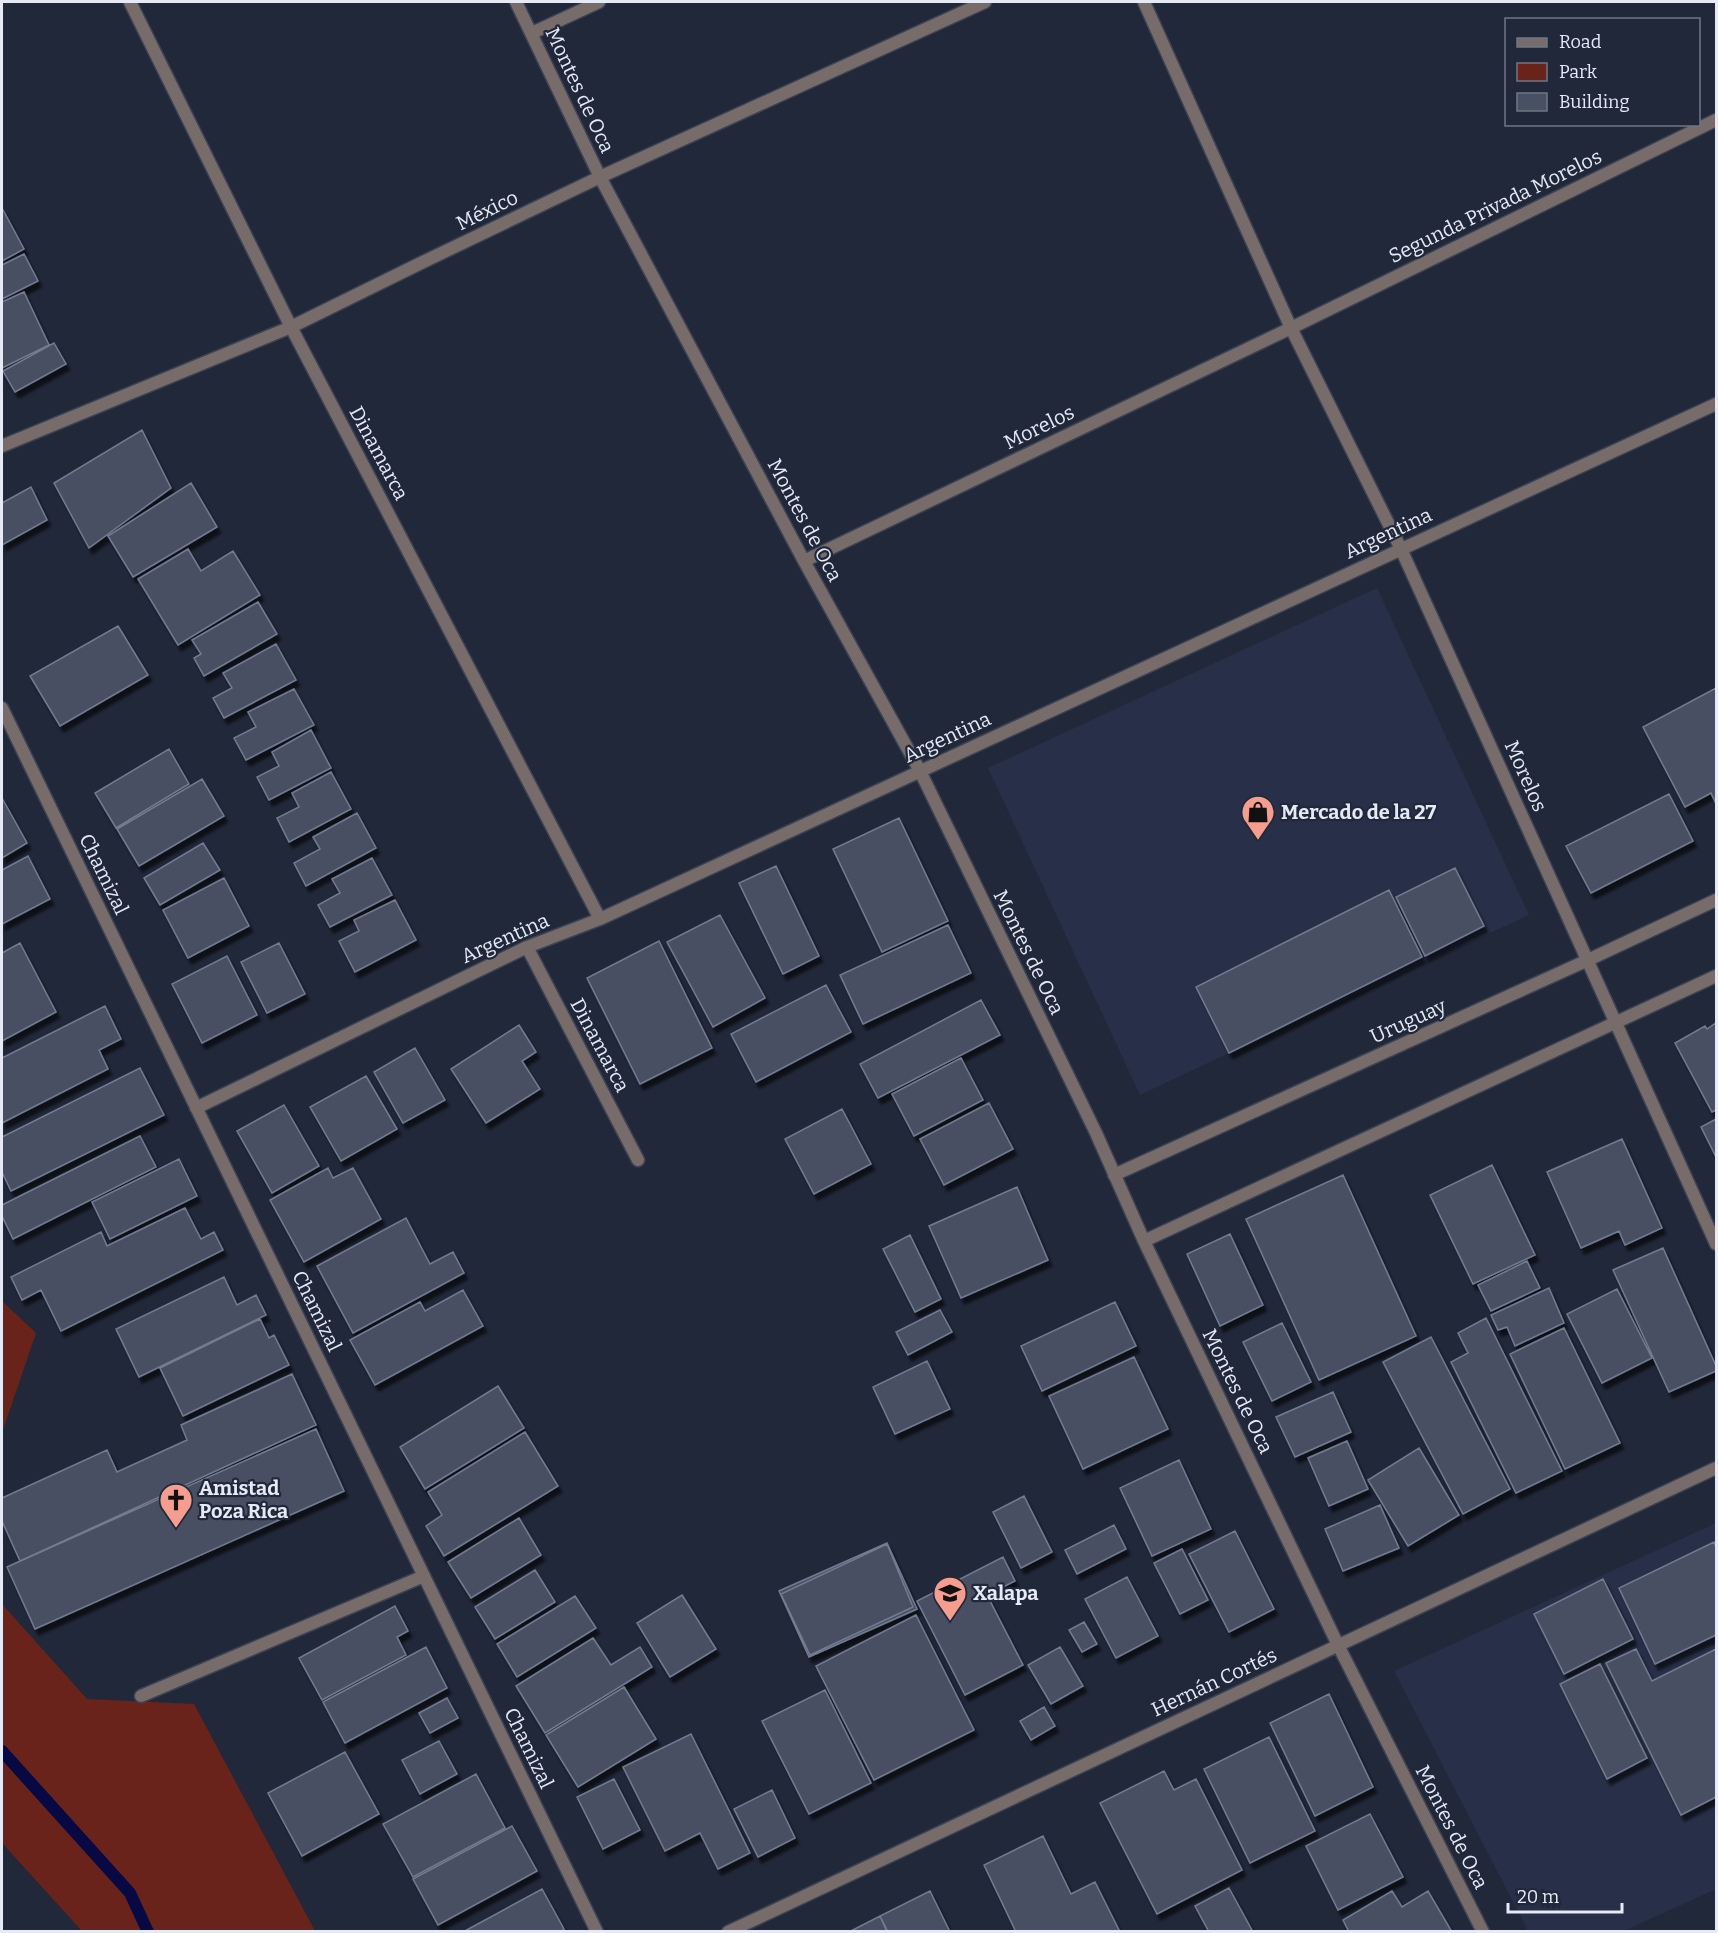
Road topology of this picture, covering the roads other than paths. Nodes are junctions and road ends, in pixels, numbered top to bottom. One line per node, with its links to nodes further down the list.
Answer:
1 (130, 2): 9 (street, Dinamarca)
2 (516, 2): 6 (street, Montes de Oca)
3 (599, 2): 6 (street)
4 (985, 2): 8 (street, México)
5 (1144, 2): 10 (street, Morelos)
6 (532, 33): 8 (street, Montes de Oca)
7 (1716, 120): 10 (street, Segunda Privada Morelos)
8 (600, 177): 9 (street, México); 14 (street, Montes de Oca)
9 (291, 327): 12 (street, México); 18 (street, Dinamarca)
10 (1291, 328): 13 (street, Morelos); 14 (street, Morelos)
11 (1716, 404): 13 (street, Argentina)
12 (2, 446)
13 (1401, 549): 16 (street, Argentina); 20 (street, Morelos)
14 (804, 561): 16 (street, Montes de Oca)
15 (2, 708): 23 (street, Chamizal)
16 (920, 771): 18 (street, Argentina); 25 (street, Montes de Oca)
17 (1716, 900): 20 (street, Uruguay)
18 (600, 919): 19 (street, Argentina)
19 (527, 947): 23 (street, Argentina); 24 (street, Dinamarca)
20 (1588, 960): 22 (street, Morelos); 25 (street, Uruguay)
21 (1716, 976): 22 (street)
22 (1617, 1022): 26 (street); 27 (street, Morelos)
23 (196, 1107): 29 (street, Chamizal)
24 (638, 1160)
25 (1114, 1175): 26 (street, Montes de Oca)
26 (1144, 1241): 30 (street, Montes de Oca)
27 (1716, 1244)
28 (1716, 1468): 30 (street, Hernán Cortés)
29 (424, 1576): 31 (street); 32 (street, Chamizal)
30 (1338, 1645): 33 (street, Hernán Cortés); 34 (street, Montes de Oca)
31 (141, 1696)
32 (597, 1932)
33 (728, 1932)
34 (1483, 1932)

